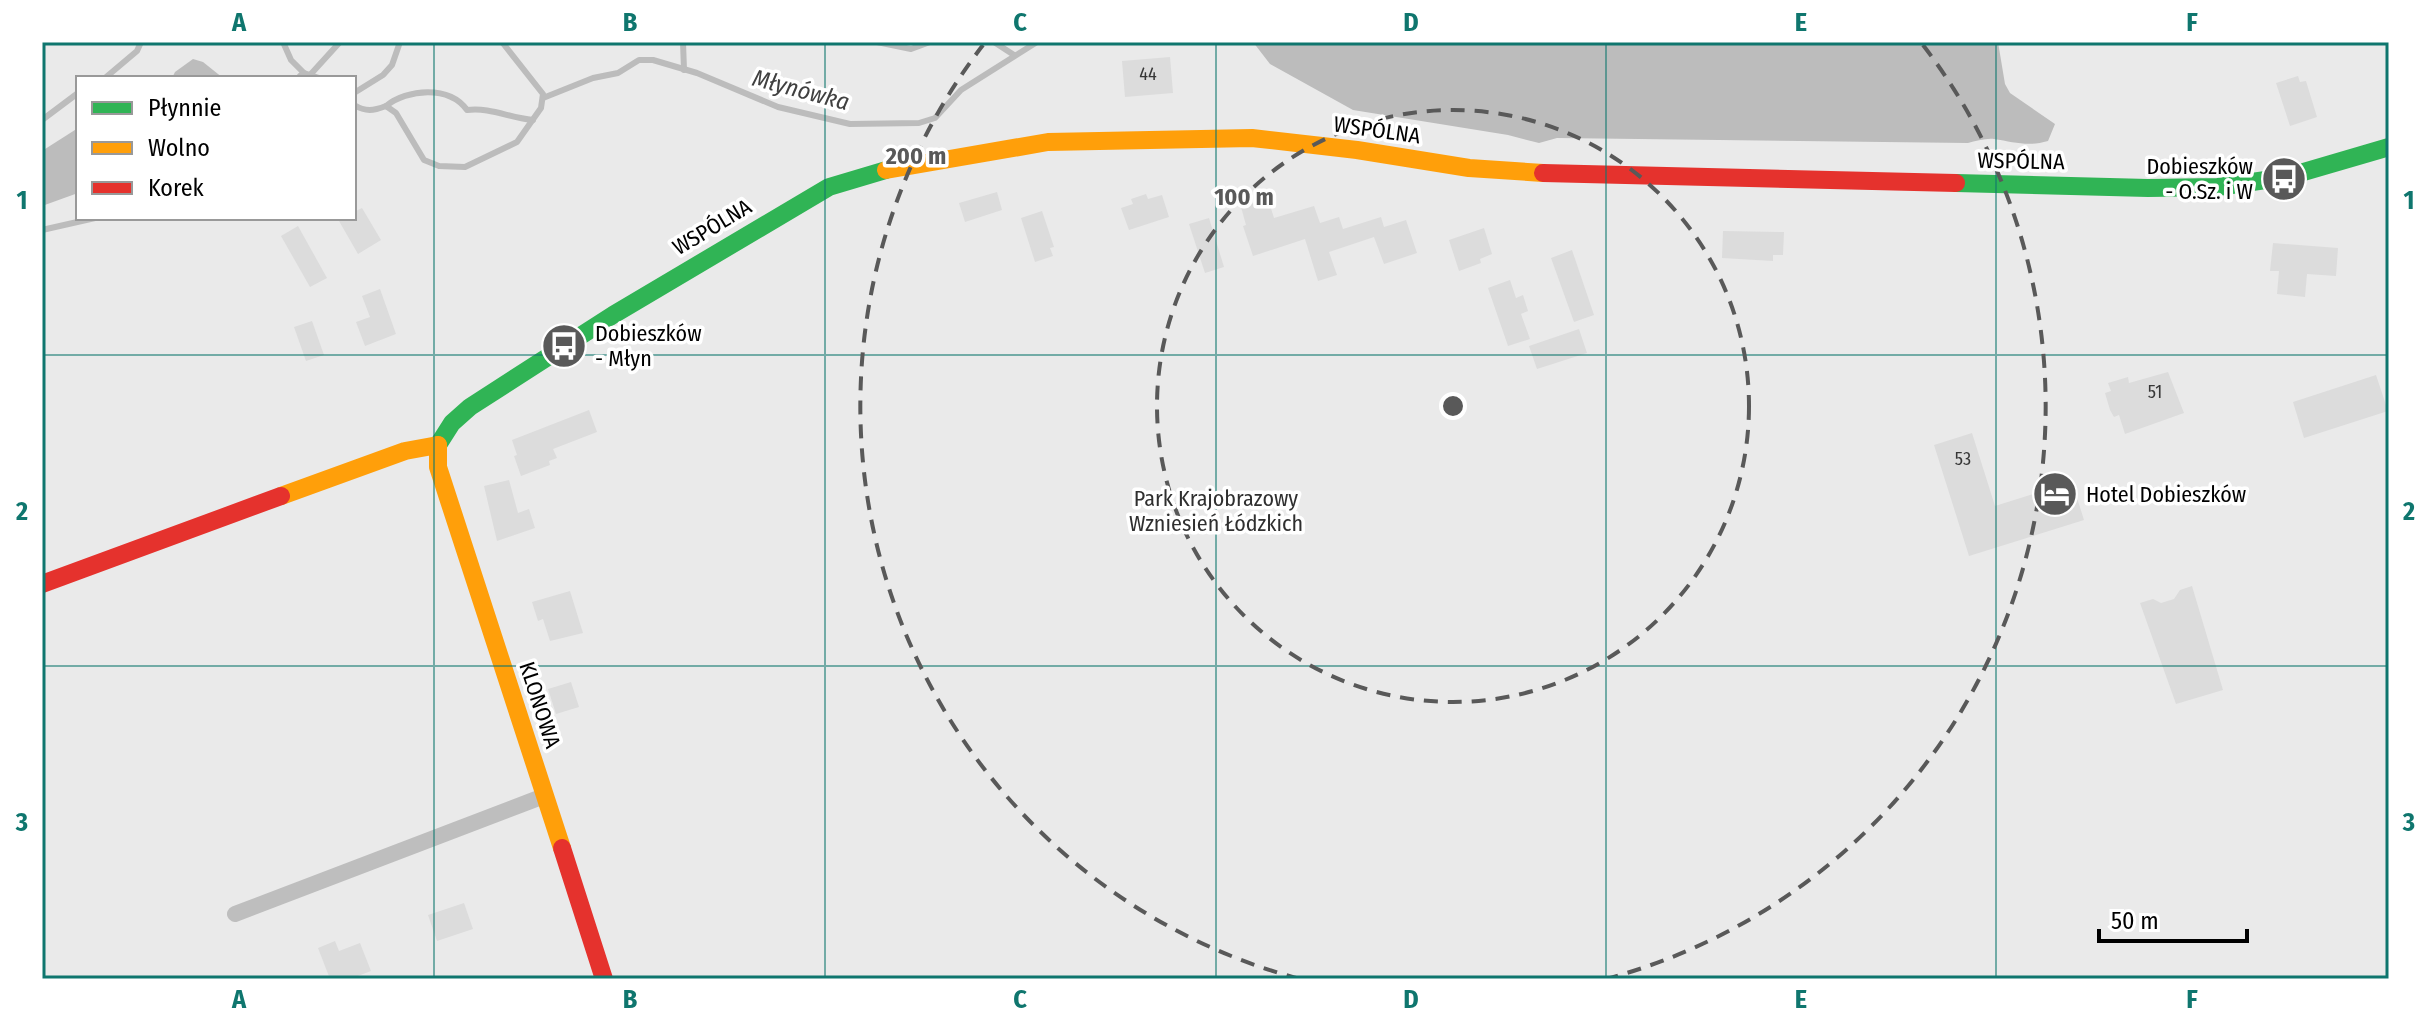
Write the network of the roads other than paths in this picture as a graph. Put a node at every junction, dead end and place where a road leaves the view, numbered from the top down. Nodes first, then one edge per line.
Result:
1 (2389, 147) edge
2 (438, 445) junction
3 (42, 584) edge
4 (544, 796) junction
5 (235, 914) dead end
6 (604, 979) edge

1 - 2 street, WSPÓLNA
2 - 3 street
2 - 4 street, KLONOWA
4 - 5 street
4 - 6 street, KLONOWA

